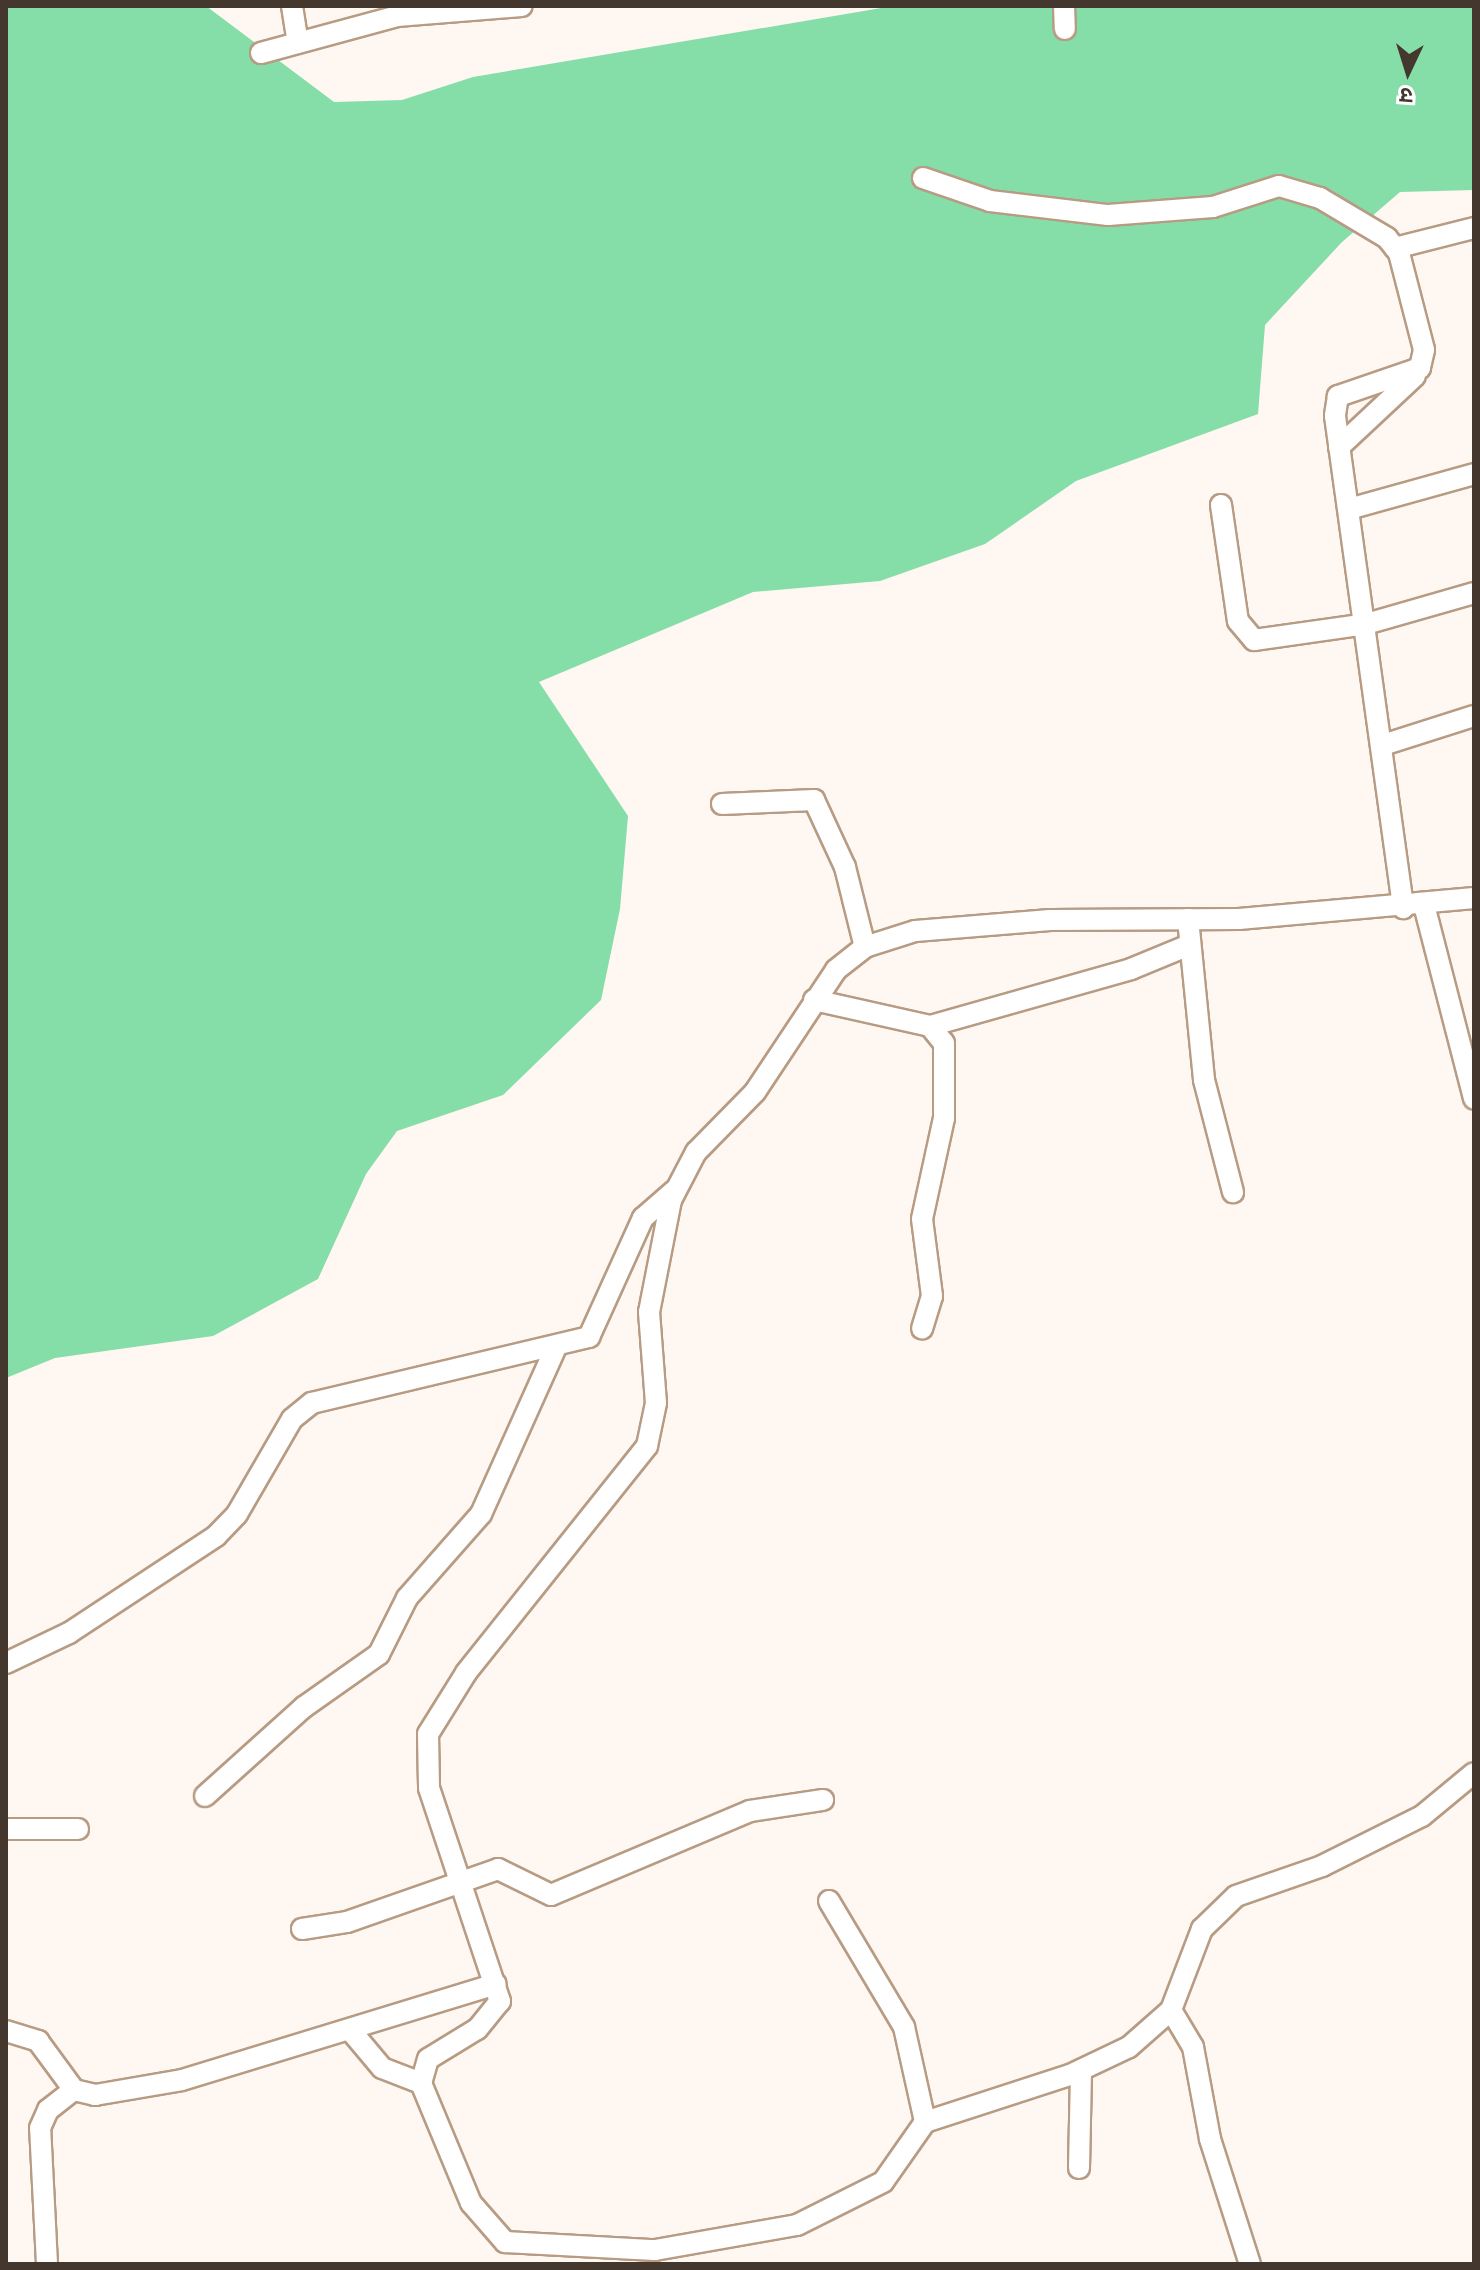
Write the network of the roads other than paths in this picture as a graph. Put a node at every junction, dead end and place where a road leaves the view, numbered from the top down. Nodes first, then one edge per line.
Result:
1 (292, 6) edge
2 (522, 6) edge
3 (1064, 6) edge
4 (466, 8) edge
5 (387, 12) edge
6 (1065, 29) dead end
7 (298, 42) junction
8 (261, 53) dead end
9 (923, 178) dead end
10 (1474, 228) edge
11 (1395, 248) junction
12 (1416, 375) junction
13 (1339, 447) junction
14 (1474, 474) edge
15 (1221, 505) dead end
16 (1349, 509) junction
17 (1474, 593) edge
18 (1366, 624) junction
19 (1474, 716) edge
20 (1386, 744) junction
21 (722, 804) dead end
22 (1474, 898) edge
23 (1424, 905) junction
24 (1403, 908) junction
25 (1188, 919) junction
26 (1189, 945) junction
27 (865, 947) junction
28 (814, 1000) junction
29 (930, 1026) junction
30 (1474, 1099) edge
31 (674, 1191) junction
32 (1233, 1192) dead end
33 (922, 1328) dead end
34 (556, 1347) junction
35 (6, 1663) edge
36 (1474, 1773) edge
37 (205, 1796) dead end
38 (823, 1800) dead end
39 (6, 1829) edge
40 (78, 1829) dead end
41 (461, 1882) junction
42 (829, 1901) dead end
43 (302, 1929) dead end
44 (496, 1984) junction
45 (1171, 2010) junction
46 (6, 2031) edge
47 (351, 2031) junction
48 (1081, 2070) junction
49 (421, 2083) junction
50 (74, 2090) junction
51 (925, 2122) junction
52 (1079, 2168) dead end
53 (656, 2257) edge
54 (47, 2264) edge
55 (1250, 2264) edge

1 - 7 street
2 - 4 street
3 - 6 street
4 - 5 street
5 - 7 street
7 - 8 street
9 - 11 street
10 - 11 street
11 - 12 street
12 - 13 street
12 - 13 street
13 - 16 street
14 - 16 street
15 - 18 street
16 - 18 street
17 - 18 street
18 - 20 street
19 - 20 street
20 - 24 street
21 - 27 street
22 - 23 street
23 - 24 street
23 - 30 street
24 - 25 street
25 - 26 street
25 - 27 street
26 - 29 street
26 - 32 street
27 - 28 street
28 - 29 street
28 - 31 street
29 - 33 street
31 - 34 street
31 - 41 street
34 - 35 street
34 - 37 street
36 - 45 street
38 - 41 street
39 - 40 street
41 - 43 street
41 - 44 street
42 - 51 street
44 - 47 street
44 - 49 street
45 - 48 street
45 - 55 street
46 - 50 street
47 - 49 street
47 - 50 street
48 - 51 street
48 - 52 street
49 - 53 street
50 - 54 street
51 - 53 street

